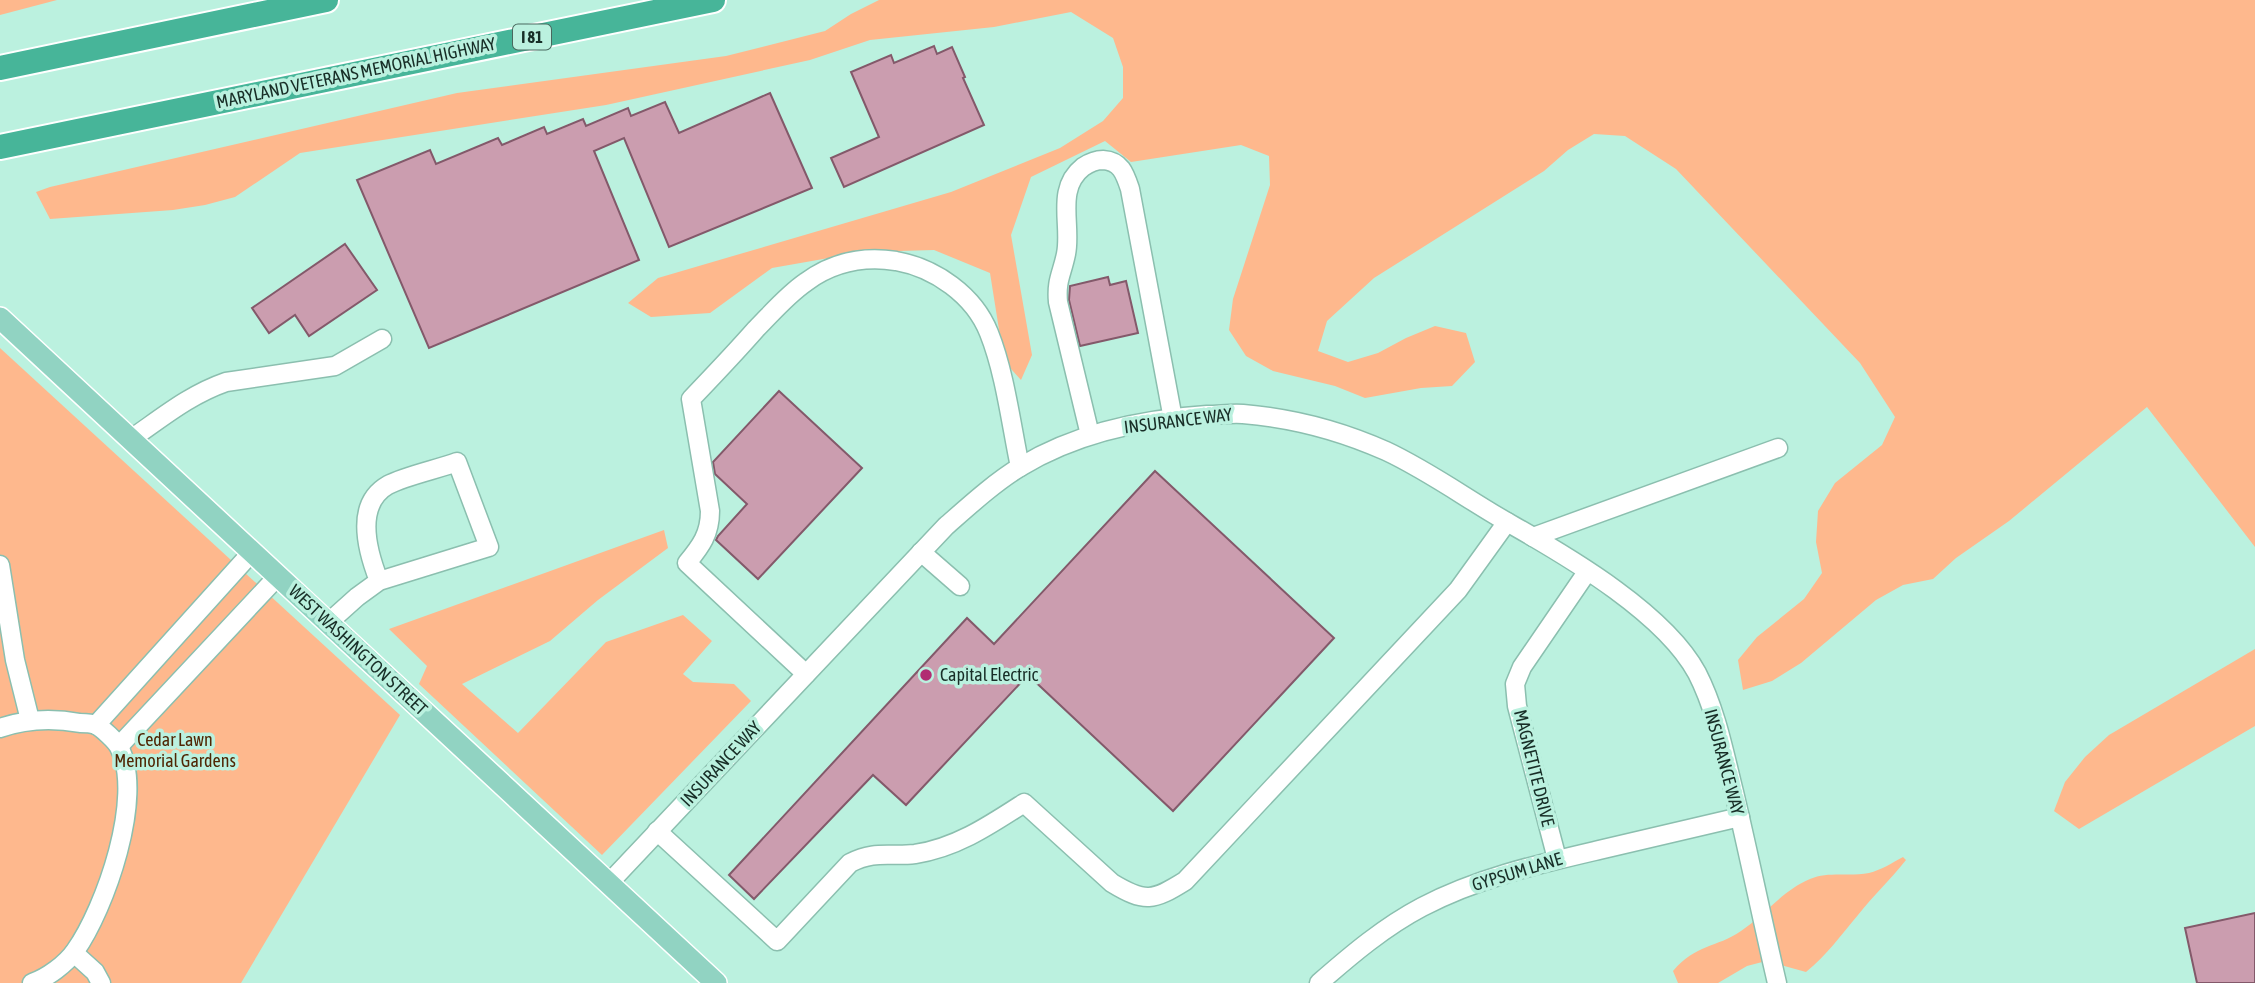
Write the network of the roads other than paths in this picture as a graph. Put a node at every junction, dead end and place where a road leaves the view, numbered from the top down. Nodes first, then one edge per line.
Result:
1 (326, 0) edge
2 (713, 0) edge
3 (0, 68) edge
4 (0, 147) edge
5 (0, 318) edge
6 (382, 339) dead end
7 (1173, 419) junction
8 (1090, 435) junction
9 (131, 439) junction
10 (1778, 448) dead end
11 (1020, 467) junction
12 (1507, 522) junction
13 (1533, 537) junction
14 (252, 552) junction
15 (921, 552) junction
16 (0, 565) edge
17 (1587, 572) junction
18 (278, 576) junction
19 (379, 581) junction
20 (960, 586) dead end
21 (328, 622) junction
22 (806, 674) junction
23 (30, 720) junction
24 (96, 725) junction
25 (0, 728) edge
26 (119, 746) junction
27 (1740, 817) junction
28 (657, 831) junction
29 (1557, 859) junction
30 (609, 883) junction
31 (74, 953) junction
32 (32, 983) edge
33 (101, 983) edge
34 (716, 983) edge
35 (1319, 983) edge
36 (1777, 983) edge

1 - 3 highway
2 - 4 highway, MARYLAND VETERANS MEMORIAL HIGHWAY / I 81
5 - 9 main road, WEST WASHINGTON STREET
6 - 9 street
7 - 8 street, INSURANCE WAY
7 - 8 street
7 - 12 street, INSURANCE WAY
8 - 11 street, INSURANCE WAY
9 - 14 main road, WEST WASHINGTON STREET
10 - 13 street
11 - 15 street, INSURANCE WAY
11 - 22 street
12 - 13 street, INSURANCE WAY
12 - 28 street
13 - 17 street, INSURANCE WAY
14 - 18 main road, WEST WASHINGTON STREET
14 - 24 street
15 - 20 street
15 - 22 street, INSURANCE WAY
16 - 23 street
17 - 27 street, INSURANCE WAY
17 - 29 street, MAGNETITE DRIVE
18 - 21 main road, WEST WASHINGTON STREET
18 - 26 street
19 - 19 street
19 - 21 street
21 - 30 main road, WEST WASHINGTON STREET
22 - 28 street, INSURANCE WAY
23 - 24 street
23 - 25 street
24 - 26 street
26 - 31 street
27 - 29 street, GYPSUM LANE
27 - 36 street, INSURANCE WAY
28 - 30 street, INSURANCE WAY
29 - 35 street, GYPSUM LANE
30 - 34 main road, WEST WASHINGTON STREET
31 - 32 street
31 - 33 street

